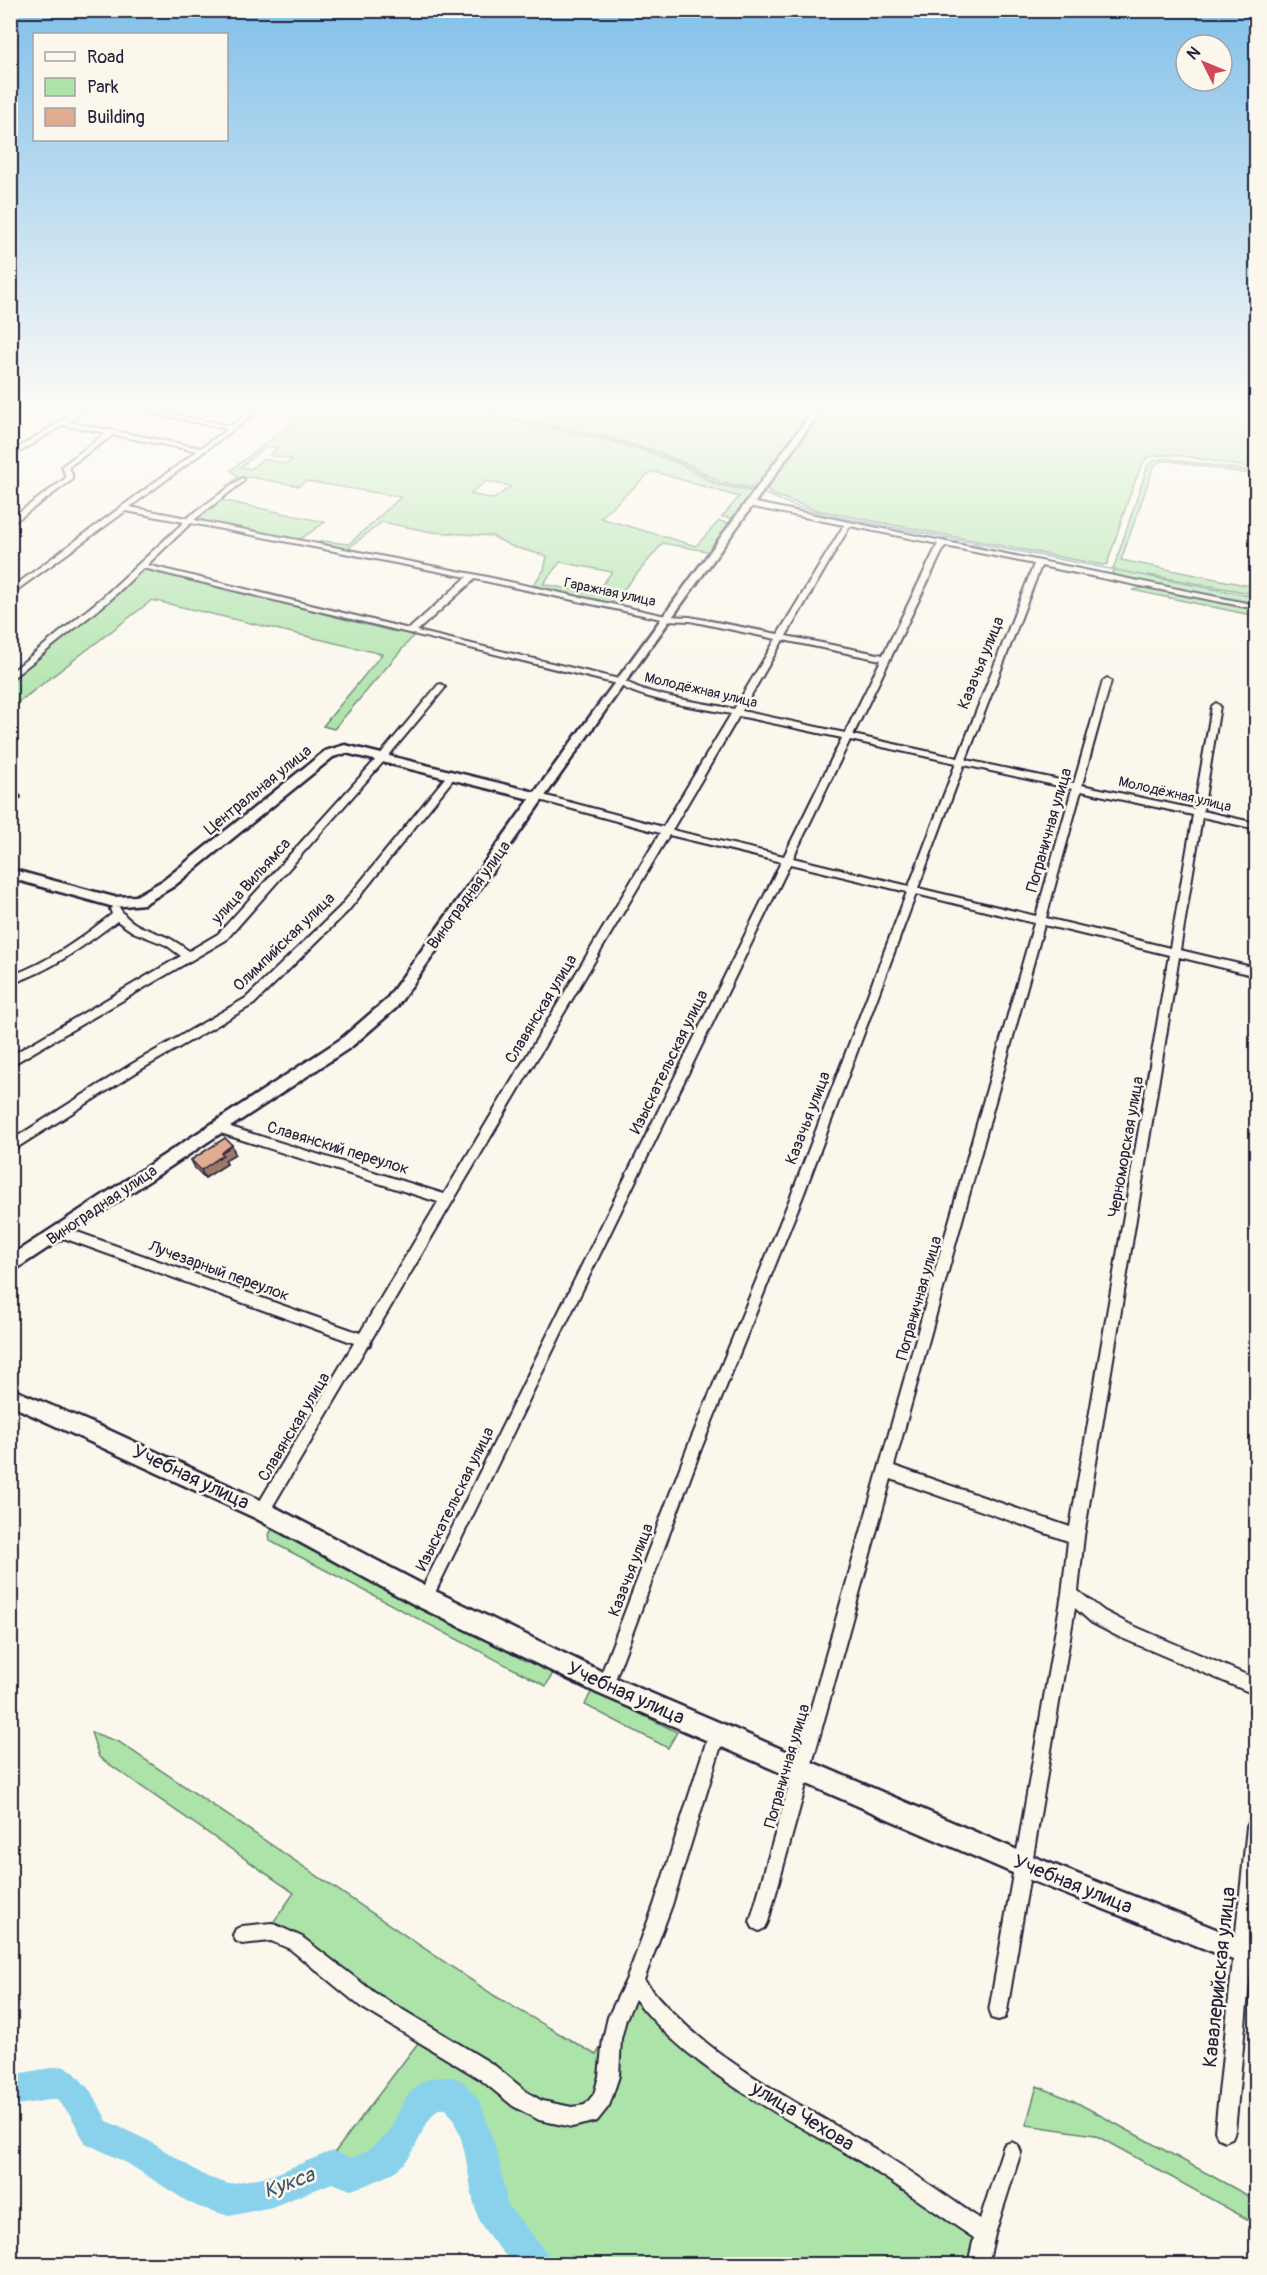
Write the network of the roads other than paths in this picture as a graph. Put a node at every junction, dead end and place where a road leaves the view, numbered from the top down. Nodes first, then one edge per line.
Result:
1 (110, 518) edge
2 (169, 518) edge
3 (193, 518) edge
4 (740, 518) edge
5 (829, 518) edge
6 (190, 523) junction
7 (848, 524) junction
8 (943, 542) junction
9 (1039, 562) junction
10 (143, 566) junction
11 (473, 576) junction
12 (10, 592) edge
13 (1257, 608) edge
14 (666, 618) junction
15 (411, 632) junction
16 (780, 638) junction
17 (884, 658) junction
18 (10, 678) edge
19 (1107, 681) dead end
20 (620, 682) junction
21 (441, 687) dead end
22 (1216, 706) dead end
23 (736, 712) junction
24 (846, 738) junction
25 (382, 758) junction
26 (961, 760) junction
27 (451, 776) junction
28 (1079, 786) junction
29 (539, 797) junction
30 (1198, 813) junction
31 (1257, 826) edge
32 (665, 831) junction
33 (787, 859) junction
34 (10, 873) edge
35 (912, 889) junction
36 (116, 909) junction
37 (1041, 921) junction
38 (1176, 954) junction
39 (190, 957) junction
40 (1257, 972) edge
41 (10, 980) edge
42 (10, 1062) edge
43 (218, 1128) junction
44 (10, 1147) edge
45 (447, 1200) junction
46 (62, 1232) junction
47 (10, 1266) edge
48 (365, 1341) junction
49 (10, 1396) edge
50 (888, 1471) junction
51 (262, 1511) junction
52 (1076, 1536) junction
53 (1070, 1594) junction
54 (425, 1598) junction
55 (605, 1685) junction
56 (1257, 1687) edge
57 (717, 1733) junction
58 (803, 1770) junction
59 (1257, 1827) edge
60 (1024, 1865) junction
61 (759, 1922) dead end
62 (242, 1935) dead end
63 (1250, 1954) edge
64 (634, 1982) junction
65 (998, 2011) dead end
66 (1225, 2132) dead end
67 (1011, 2152) dead end
68 (985, 2234) junction
69 (978, 2265) edge

1 - 12 street
2 - 6 street, Гаражная улица
3 - 6 street
4 - 14 street, Виноградная улица
5 - 7 street
6 - 10 street
6 - 11 street, Гаражная улица
7 - 8 street
7 - 16 street, Славянская улица
8 - 9 street
8 - 17 street, Изыскательская улица
9 - 13 street
9 - 26 street, Казачья улица
10 - 15 street, Молодёжная улица
10 - 18 street
11 - 14 street, Гаражная улица
11 - 15 street
14 - 16 street, Гаражная улица
14 - 20 street, Виноградная улица
15 - 20 street, Молодёжная улица
16 - 17 street, Гаражная улица
16 - 23 street, Славянская улица
17 - 24 street, Изыскательская улица
19 - 28 street, Пограничная улица
20 - 23 street, Молодёжная улица
20 - 29 street, Виноградная улица
21 - 25 street, улица Вильямса
22 - 30 street, Черноморская улица
23 - 24 street, Молодёжная улица
23 - 32 street, Славянская улица
24 - 26 street, Молодёжная улица
24 - 33 street, Изыскательская улица
25 - 27 street, Центральная улица
25 - 36 street, Центральная улица
25 - 39 street, улица Вильямса
26 - 28 street, Молодёжная улица
26 - 35 street, Казачья улица
27 - 29 street, Центральная улица
27 - 44 street, Олимпийская улица
28 - 30 street, Молодёжная улица
28 - 37 street, Пограничная улица
29 - 32 street
29 - 43 street, Виноградная улица
30 - 31 street, Молодёжная улица
30 - 38 street, Черноморская улица
32 - 33 street
32 - 45 street, Славянская улица
33 - 35 street
33 - 54 street, Изыскательская улица
34 - 36 street, Центральная улица
35 - 37 street
35 - 55 street, Казачья улица
36 - 39 street
36 - 41 street
37 - 38 street
37 - 50 street, Пограничная улица
38 - 40 street
38 - 52 street, Черноморская улица
39 - 42 street, улица Вильямса
43 - 45 street, Славянский переулок
43 - 46 street, Виноградная улица
45 - 48 street, Славянская улица
46 - 47 street, Виноградная улица
46 - 48 street, Лучезарный переулок
48 - 51 street, Славянская улица
49 - 51 street, Учебная улица
50 - 52 street
50 - 58 street, Пограничная улица
51 - 54 street, Учебная улица
52 - 53 street, Черноморская улица
53 - 56 street
53 - 60 street, Черноморская улица
54 - 55 street, Учебная улица
55 - 57 street, Учебная улица
57 - 58 street, Учебная улица
57 - 64 street
58 - 60 street, Учебная улица
58 - 61 street, Пограничная улица
59 - 63 street, Кавалерийская улица
60 - 63 street, Учебная улица
60 - 65 street, Черноморская улица
62 - 64 street
63 - 66 street, Кавалерийская улица
64 - 68 street, улица Чехова
67 - 68 street
68 - 69 street

